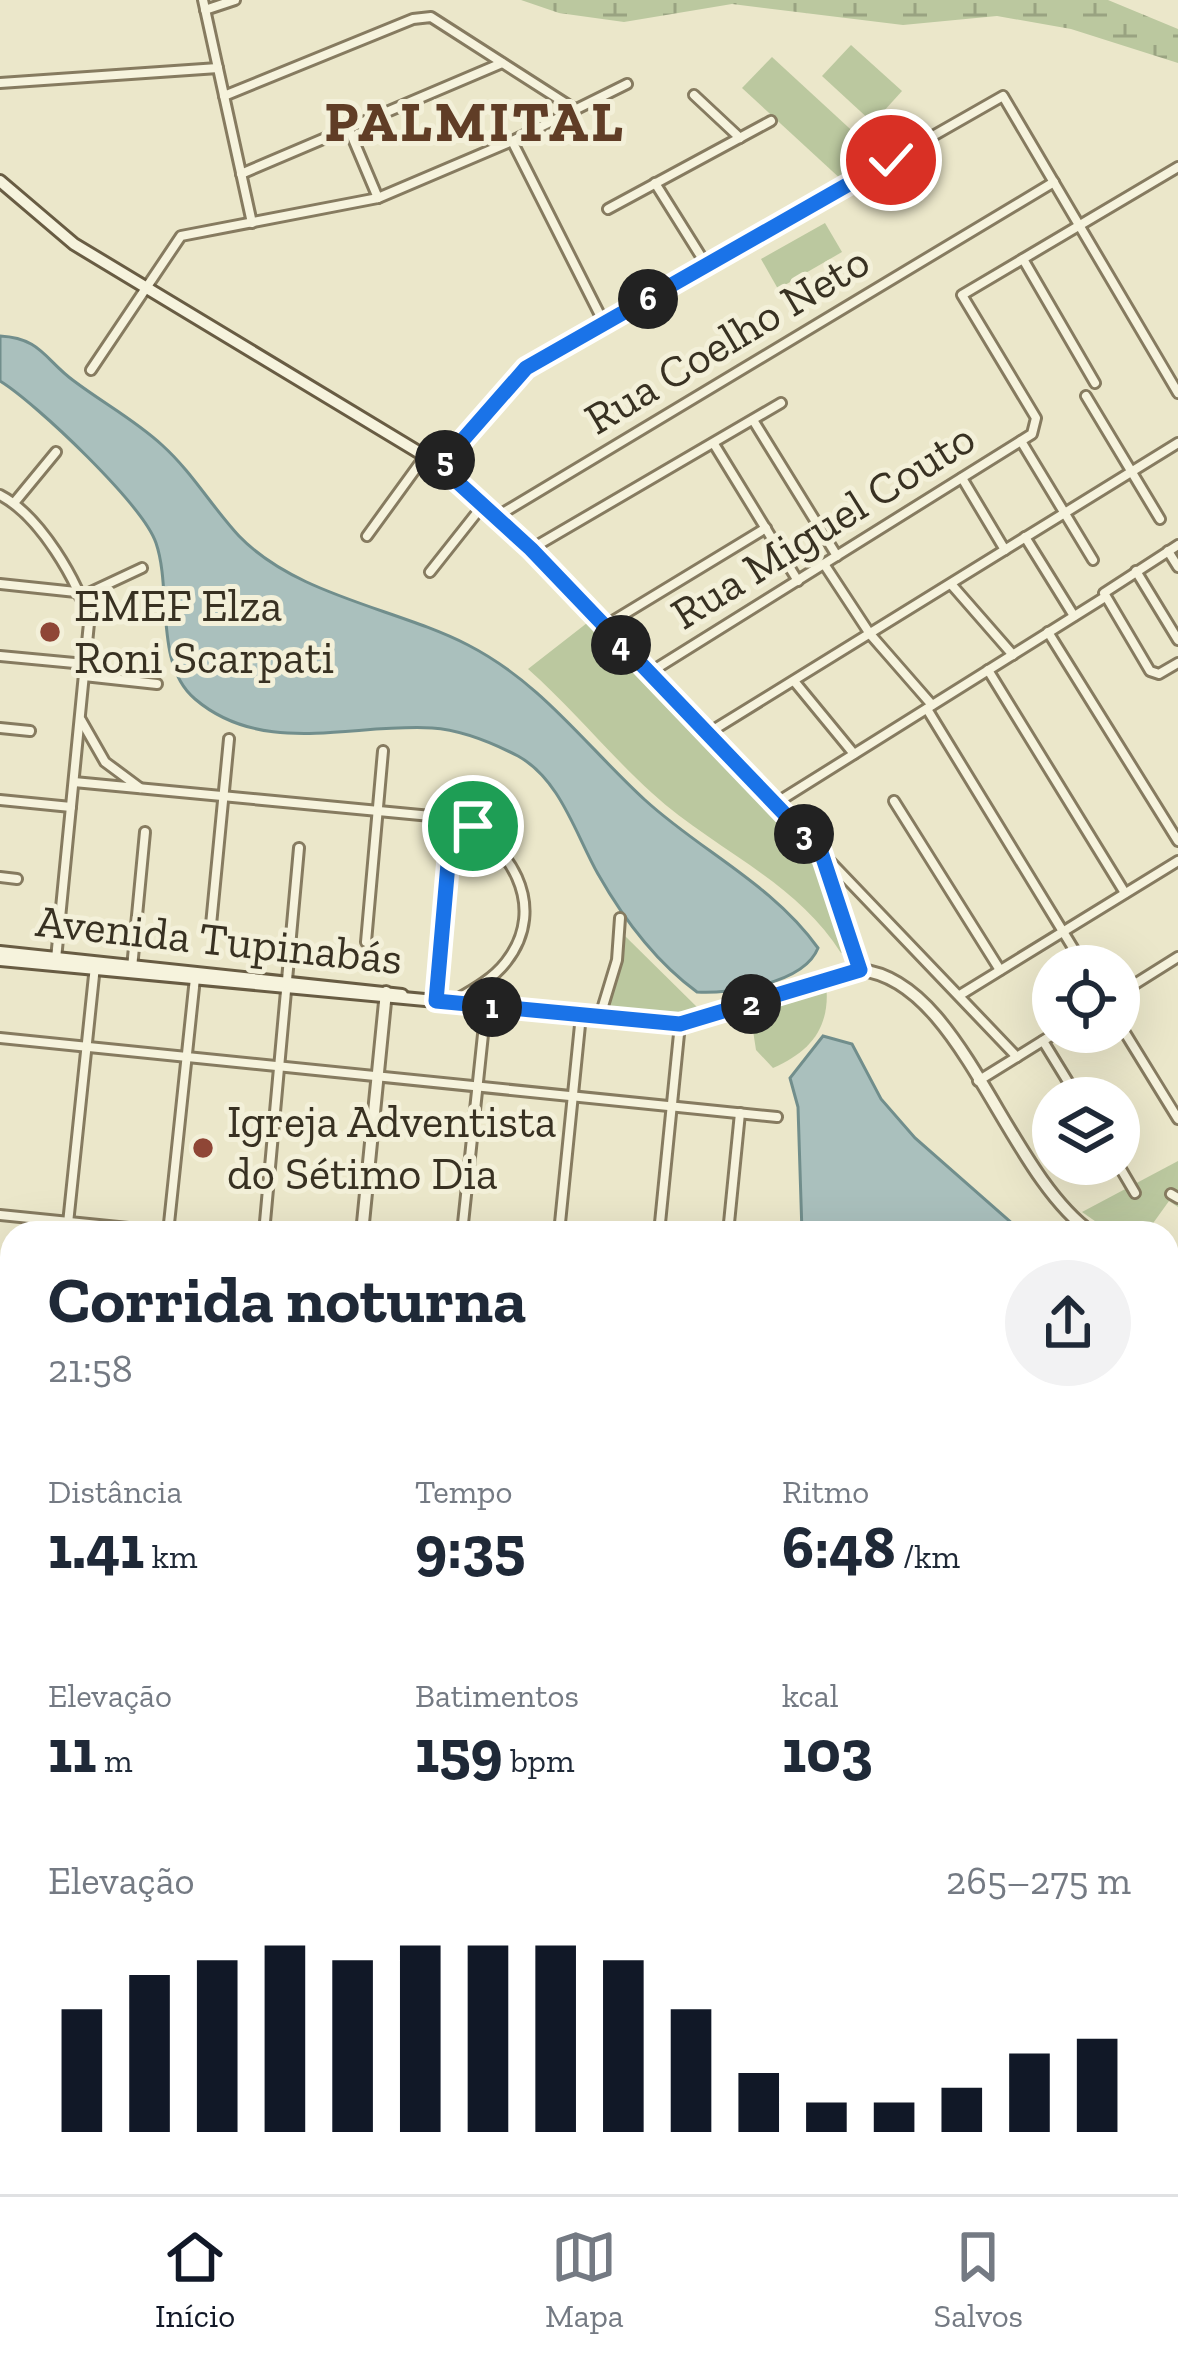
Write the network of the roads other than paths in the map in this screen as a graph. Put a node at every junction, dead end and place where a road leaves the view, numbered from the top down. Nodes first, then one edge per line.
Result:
1 (235, 0) edge
2 (204, 5) edge
3 (502, 63) junction
4 (218, 68) junction
5 (0, 82) edge
6 (627, 84) dead end
7 (694, 95) dead end
8 (224, 96) junction
9 (576, 110) junction
10 (771, 121) dead end
11 (348, 127) junction
12 (740, 137) junction
13 (512, 141) junction
14 (1178, 167) edge
15 (241, 173) junction
16 (0, 181) edge
17 (1054, 182) junction
18 (655, 183) junction
19 (378, 198) junction
20 (608, 209) dead end
21 (252, 223) junction
22 (1079, 226) junction
23 (1023, 259) junction
24 (707, 266) junction
25 (143, 284) junction
26 (604, 323) junction
27 (91, 370) dead end
28 (1095, 383) dead end
29 (1178, 393) edge
30 (1086, 396) dead end
31 (781, 403) dead end
32 (753, 420) junction
33 (1021, 441) junction
34 (1178, 443) edge
35 (714, 444) junction
36 (56, 452) dead end
37 (425, 456) junction
38 (440, 466) junction
39 (1131, 472) junction
40 (962, 478) junction
41 (0, 495) edge
42 (14, 503) junction
43 (483, 505) junction
44 (1065, 513) junction
45 (496, 517) junction
46 (1160, 519) dead end
47 (766, 529) junction
48 (367, 536) dead end
49 (1025, 538) junction
50 (1178, 545) edge
51 (531, 549) junction
52 (1005, 550) junction
53 (1168, 551) junction
54 (837, 556) junction
55 (1094, 560) dead end
56 (824, 564) junction
57 (1178, 567) edge
58 (142, 568) dead end
59 (1136, 571) junction
60 (430, 572) dead end
61 (797, 580) junction
62 (0, 584) edge
63 (951, 584) junction
64 (78, 594) junction
65 (1105, 597) junction
66 (1074, 616) junction
67 (602, 628) junction
68 (1048, 632) junction
69 (869, 634) junction
70 (1178, 640) edge
71 (1012, 655) junction
72 (0, 656) edge
73 (1178, 663) edge
74 (85, 664) junction
75 (988, 670) junction
76 (649, 673) junction
77 (84, 676) junction
78 (794, 681) junction
79 (157, 684) dead end
80 (930, 707) junction
81 (80, 718) junction
82 (0, 728) edge
83 (30, 731) dead end
84 (710, 732) junction
85 (229, 740) dead end
86 (383, 751) dead end
87 (854, 754) junction
88 (74, 782) junction
89 (141, 789) junction
90 (223, 798) junction
91 (0, 800) edge
92 (894, 801) dead end
93 (776, 803) junction
94 (71, 807) junction
95 (378, 812) junction
96 (452, 818) junction
97 (145, 832) dead end
98 (1178, 841) edge
99 (299, 848) dead end
100 (821, 852) junction
101 (1178, 861) edge
102 (0, 877) edge
103 (17, 879) dead end
104 (1125, 893) junction
105 (620, 918) dead end
106 (211, 926) dead end
107 (1063, 931) junction
108 (366, 942) dead end
109 (1071, 945) edge
110 (0, 956) edge
111 (1174, 960) edge
112 (56, 962) junction
113 (95, 966) junction
114 (132, 969) junction
115 (860, 970) junction
116 (1000, 970) junction
117 (195, 976) junction
118 (1178, 976) edge
119 (1140, 981) edge
120 (287, 986) junction
121 (960, 995) junction
122 (386, 996) junction
123 (432, 1001) junction
124 (451, 1003) junction
125 (486, 1006) junction
126 (581, 1015) junction
127 (600, 1017) junction
128 (680, 1024) junction
129 (0, 1038) edge
130 (87, 1047) junction
131 (1032, 1047) edge
132 (1137, 1053) edge
133 (186, 1057) junction
134 (1017, 1057) junction
135 (280, 1067) junction
136 (378, 1077) junction
137 (978, 1081) junction
138 (477, 1087) junction
139 (573, 1096) junction
140 (672, 1106) junction
141 (740, 1113) junction
142 (776, 1117) dead end
143 (1178, 1119) edge
144 (1131, 1185) edge
145 (1135, 1192) dead end
146 (0, 1215) edge
147 (34, 1221) edge
148 (69, 1221) edge
149 (169, 1221) edge
150 (265, 1221) edge
151 (363, 1221) edge
152 (463, 1221) edge
153 (561, 1221) edge
154 (660, 1221) edge
155 (729, 1221) edge
156 (1077, 1221) edge

1 - 2 street
2 - 4 street
3 - 8 street
3 - 9 street
3 - 11 street
4 - 5 street
4 - 8 street
6 - 9 street
7 - 12 street
8 - 15 street
9 - 13 street
10 - 12 street
11 - 15 street
11 - 19 street
12 - 18 street
13 - 19 street
13 - 26 street
14 - 22 street
15 - 21 street
16 - 25 main road
17 - 22 street
17 - 24 street
17 - 45 street, Rua Coelho Neto
18 - 20 street
18 - 24 street
19 - 21 street
21 - 25 street
22 - 23 street
22 - 29 street
23 - 28 street
23 - 33 street, Rua Miguel Couto
24 - 26 street
25 - 27 street
25 - 37 main road
26 - 38 street
30 - 39 street
31 - 32 street
32 - 35 street
32 - 54 street
33 - 40 street, Rua Miguel Couto
33 - 44 street
34 - 39 street
35 - 47 street
35 - 51 street
36 - 42 street
37 - 38 main road
37 - 48 street
38 - 43 main road
39 - 44 street
39 - 46 street
40 - 52 street
40 - 54 street, Rua Miguel Couto
41 - 42 street
42 - 64 street
43 - 45 main road
43 - 60 street
44 - 49 street
44 - 55 street
45 - 51 main road
47 - 61 street
47 - 67 street
49 - 52 street
49 - 66 street
50 - 53 street
51 - 67 main road
52 - 63 street
53 - 57 street
53 - 59 street
54 - 56 street, Rua Miguel Couto
56 - 61 street, Rua Miguel Couto
56 - 69 street
58 - 64 street
59 - 65 street
59 - 70 street
61 - 76 street, Rua Miguel Couto
62 - 64 street
63 - 69 street
63 - 71 street
64 - 74 street
65 - 66 street
65 - 73 street
66 - 68 street
67 - 76 main road
68 - 71 street
68 - 98 street
69 - 78 street
69 - 80 street
71 - 75 street
72 - 74 street
74 - 77 street
75 - 80 street
75 - 104 street
76 - 84 main road
77 - 79 street
77 - 81 street
78 - 84 street
78 - 87 street
80 - 87 street
80 - 107 street
81 - 88 street
81 - 89 street
82 - 83 street
84 - 93 main road
85 - 90 street
86 - 95 street
87 - 93 street
88 - 89 street
88 - 94 street
89 - 90 street
90 - 95 street
90 - 106 street
91 - 94 street
92 - 116 street
93 - 100 main road
94 - 112 street
95 - 96 street
95 - 108 street
96 - 123 street
96 - 124 street
97 - 114 street
99 - 120 street
100 - 115 main road
100 - 121 street
101 - 104 street
102 - 103 street
104 - 107 street
105 - 127 street
107 - 109 street
107 - 116 street
110 - 112 main road, Avenida Tupinabás
111 - 118 street
111 - 119 street
112 - 113 main road, Avenida Tupinabás
113 - 114 main road, Avenida Tupinabás
113 - 130 street
114 - 117 main road, Avenida Tupinabás
115 - 128 main road, Avenida Tupinabás
115 - 137 main road
116 - 121 street
117 - 120 main road, Avenida Tupinabás
117 - 133 street
120 - 122 main road, Avenida Tupinabás
120 - 135 street
121 - 134 street
122 - 123 main road, Avenida Tupinabás
122 - 136 main road
123 - 124 main road, Avenida Tupinabás
124 - 125 main road, Avenida Tupinabás
125 - 126 main road, Avenida Tupinabás
125 - 138 street
126 - 127 main road, Avenida Tupinabás
126 - 139 street
127 - 128 main road, Avenida Tupinabás
128 - 140 street
129 - 130 street
130 - 133 street
130 - 148 street
131 - 134 street
132 - 143 street
133 - 135 street
133 - 149 street
134 - 137 street
135 - 136 street
135 - 150 street
136 - 138 street
136 - 151 main road
137 - 156 main road
138 - 139 street
138 - 152 street
139 - 140 street
139 - 153 street
140 - 141 street
140 - 154 street
141 - 142 street
141 - 155 street
144 - 145 street
146 - 147 street

